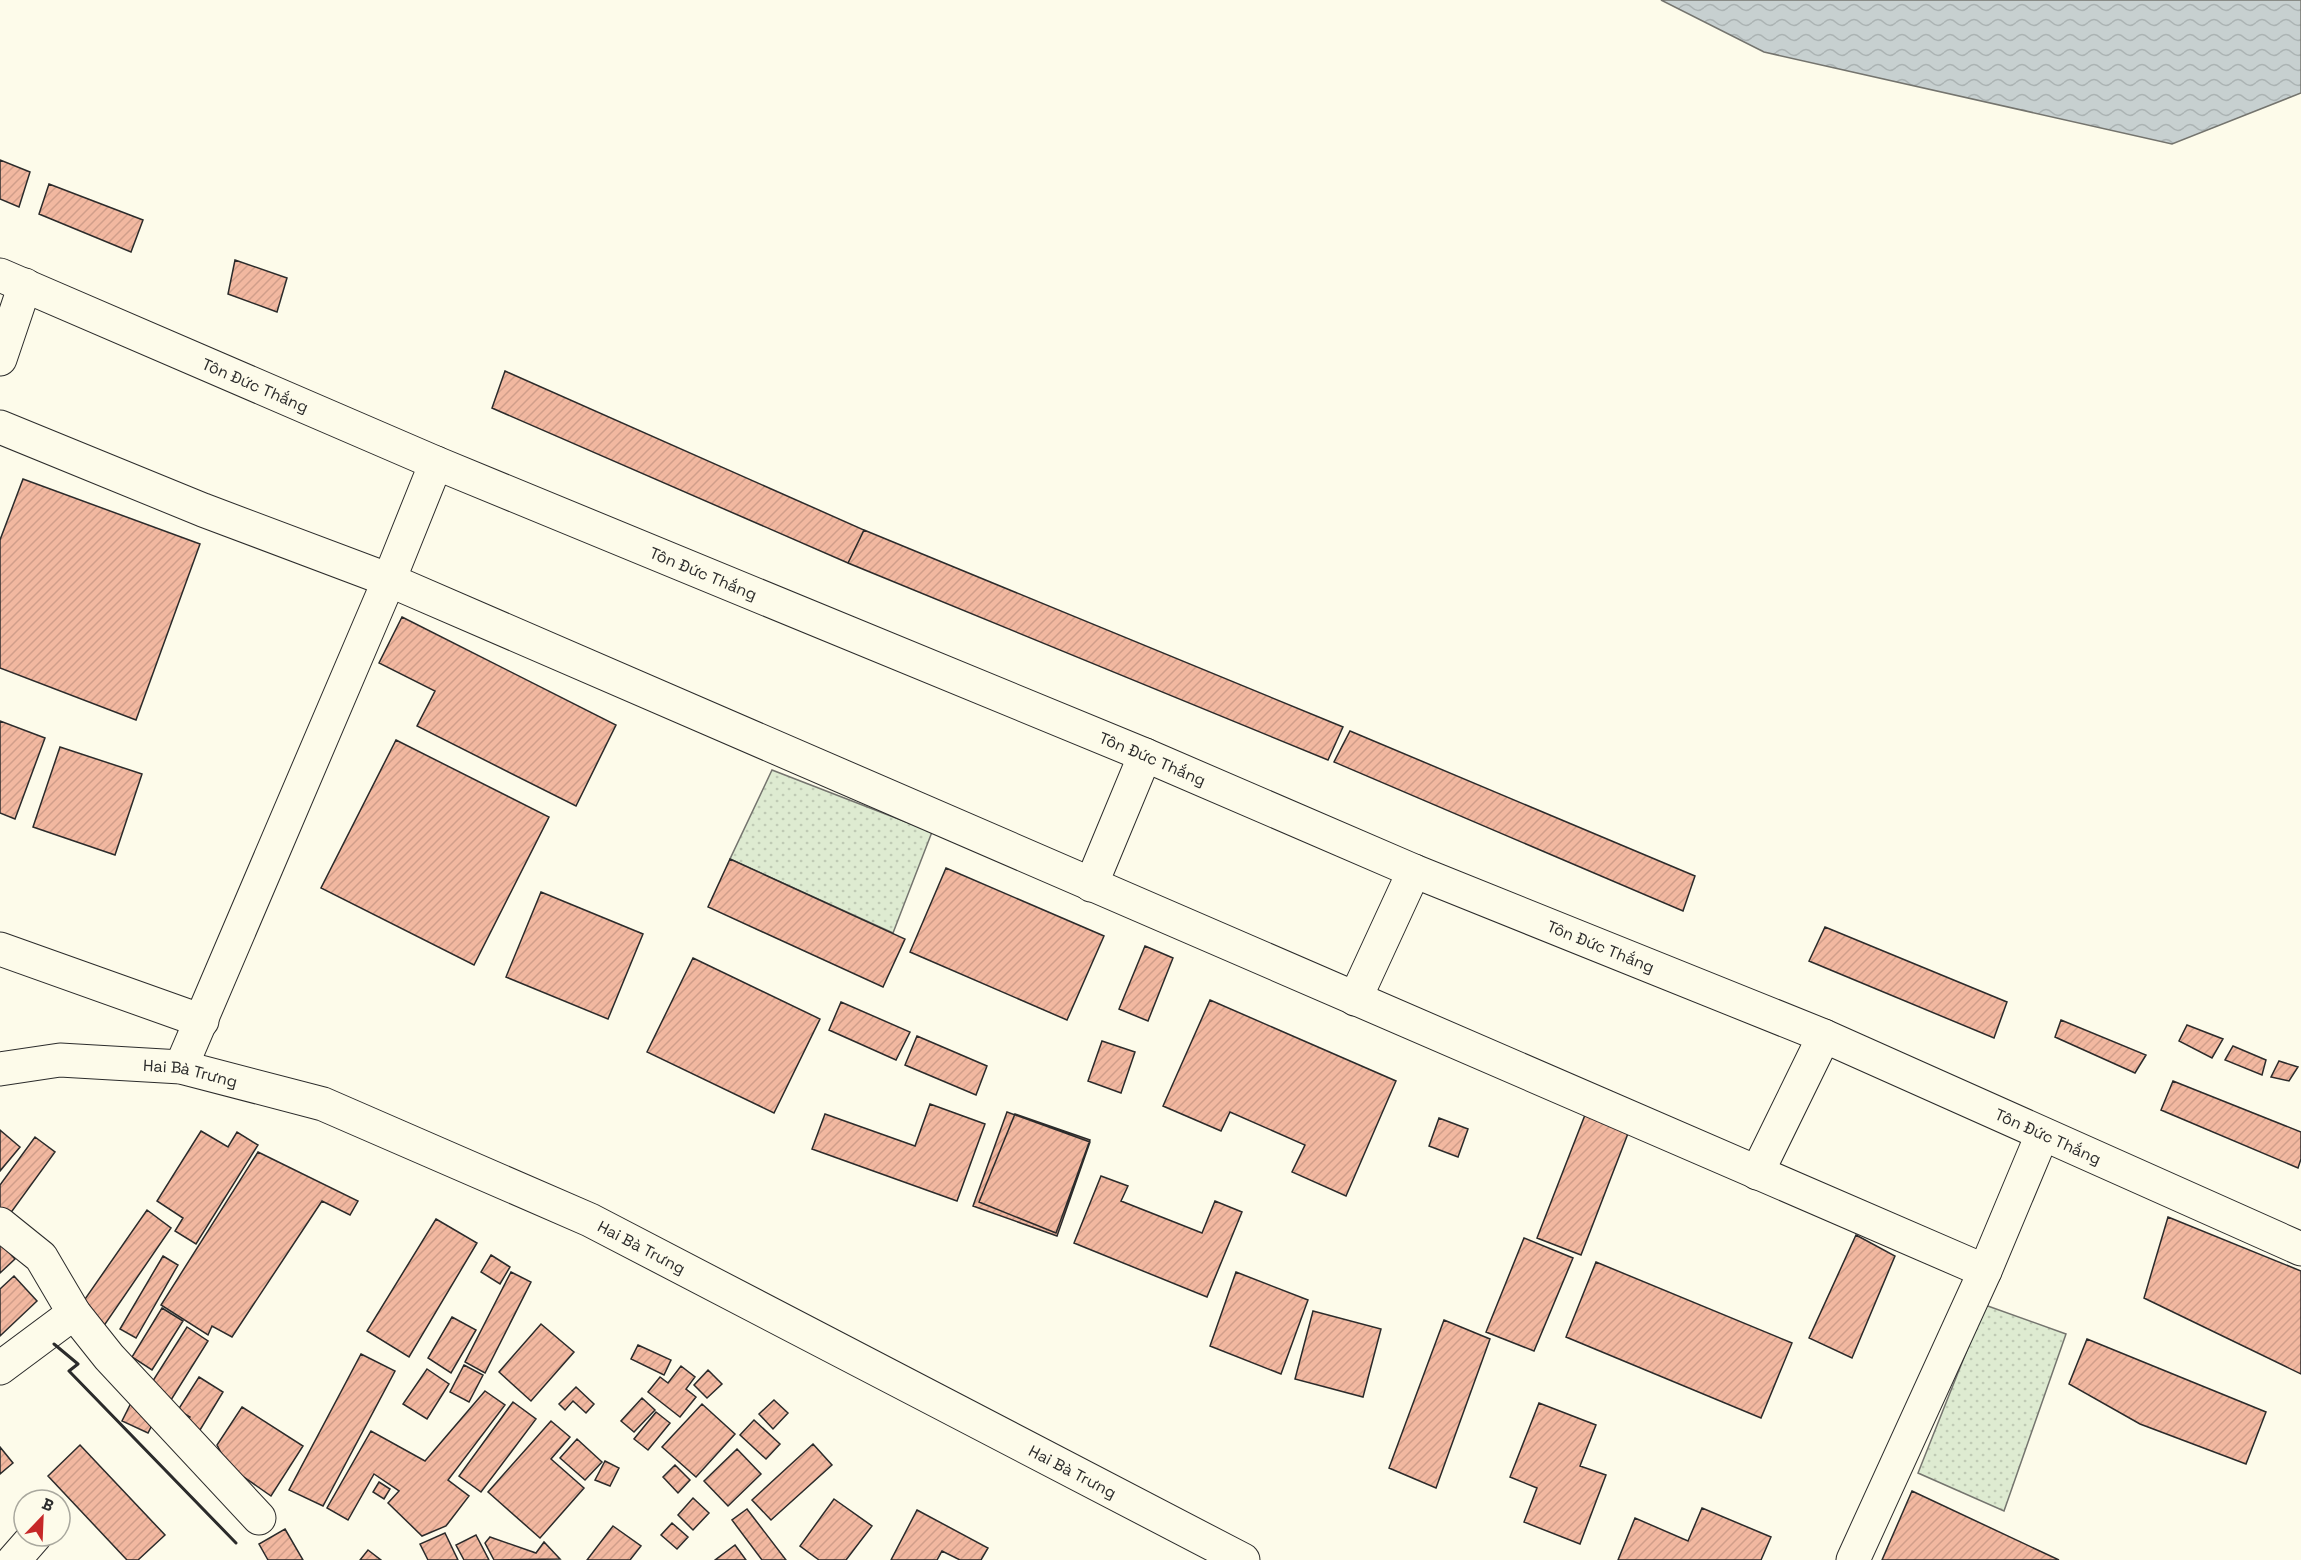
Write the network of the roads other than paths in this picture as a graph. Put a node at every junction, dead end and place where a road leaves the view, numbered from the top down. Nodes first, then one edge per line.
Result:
1 (12, 280) edge
2 (0, 359) edge
3 (0, 427) edge
4 (436, 463) junction
5 (389, 580) junction
6 (1145, 755) junction
7 (1414, 871) junction
8 (1091, 885) junction
9 (0, 949) edge
10 (1355, 999) junction
11 (202, 1021) junction
12 (1824, 1036) junction
13 (182, 1067) junction
14 (0, 1069) edge
15 (2042, 1135) junction
16 (1757, 1173) junction
17 (0, 1224) edge
18 (2301, 1249) edge
19 (1985, 1271) junction
20 (74, 1313) junction
21 (0, 1368) edge
22 (259, 1518) dead end
23 (24, 1548) edge
24 (14, 1560) edge
25 (1243, 1560) edge
26 (1853, 1560) edge

1 - 2 street
1 - 4 street, Tôn Đức Thắng
3 - 5 street
4 - 5 street
4 - 6 street, Tôn Đức Thắng
5 - 8 street
5 - 11 street
6 - 7 street, Tôn Đức Thắng
6 - 8 street
7 - 10 street
7 - 12 street, Tôn Đức Thắng
8 - 10 street
9 - 11 street
10 - 16 street
11 - 13 street
12 - 15 street, Tôn Đức Thắng
12 - 16 street
13 - 14 street, Hai Bà Trưng
13 - 25 street, Hai Bà Trưng
15 - 18 street, Tôn Đức Thắng
15 - 19 street
16 - 19 street
17 - 20 street
19 - 26 street
20 - 21 street
20 - 22 street
23 - 24 street

